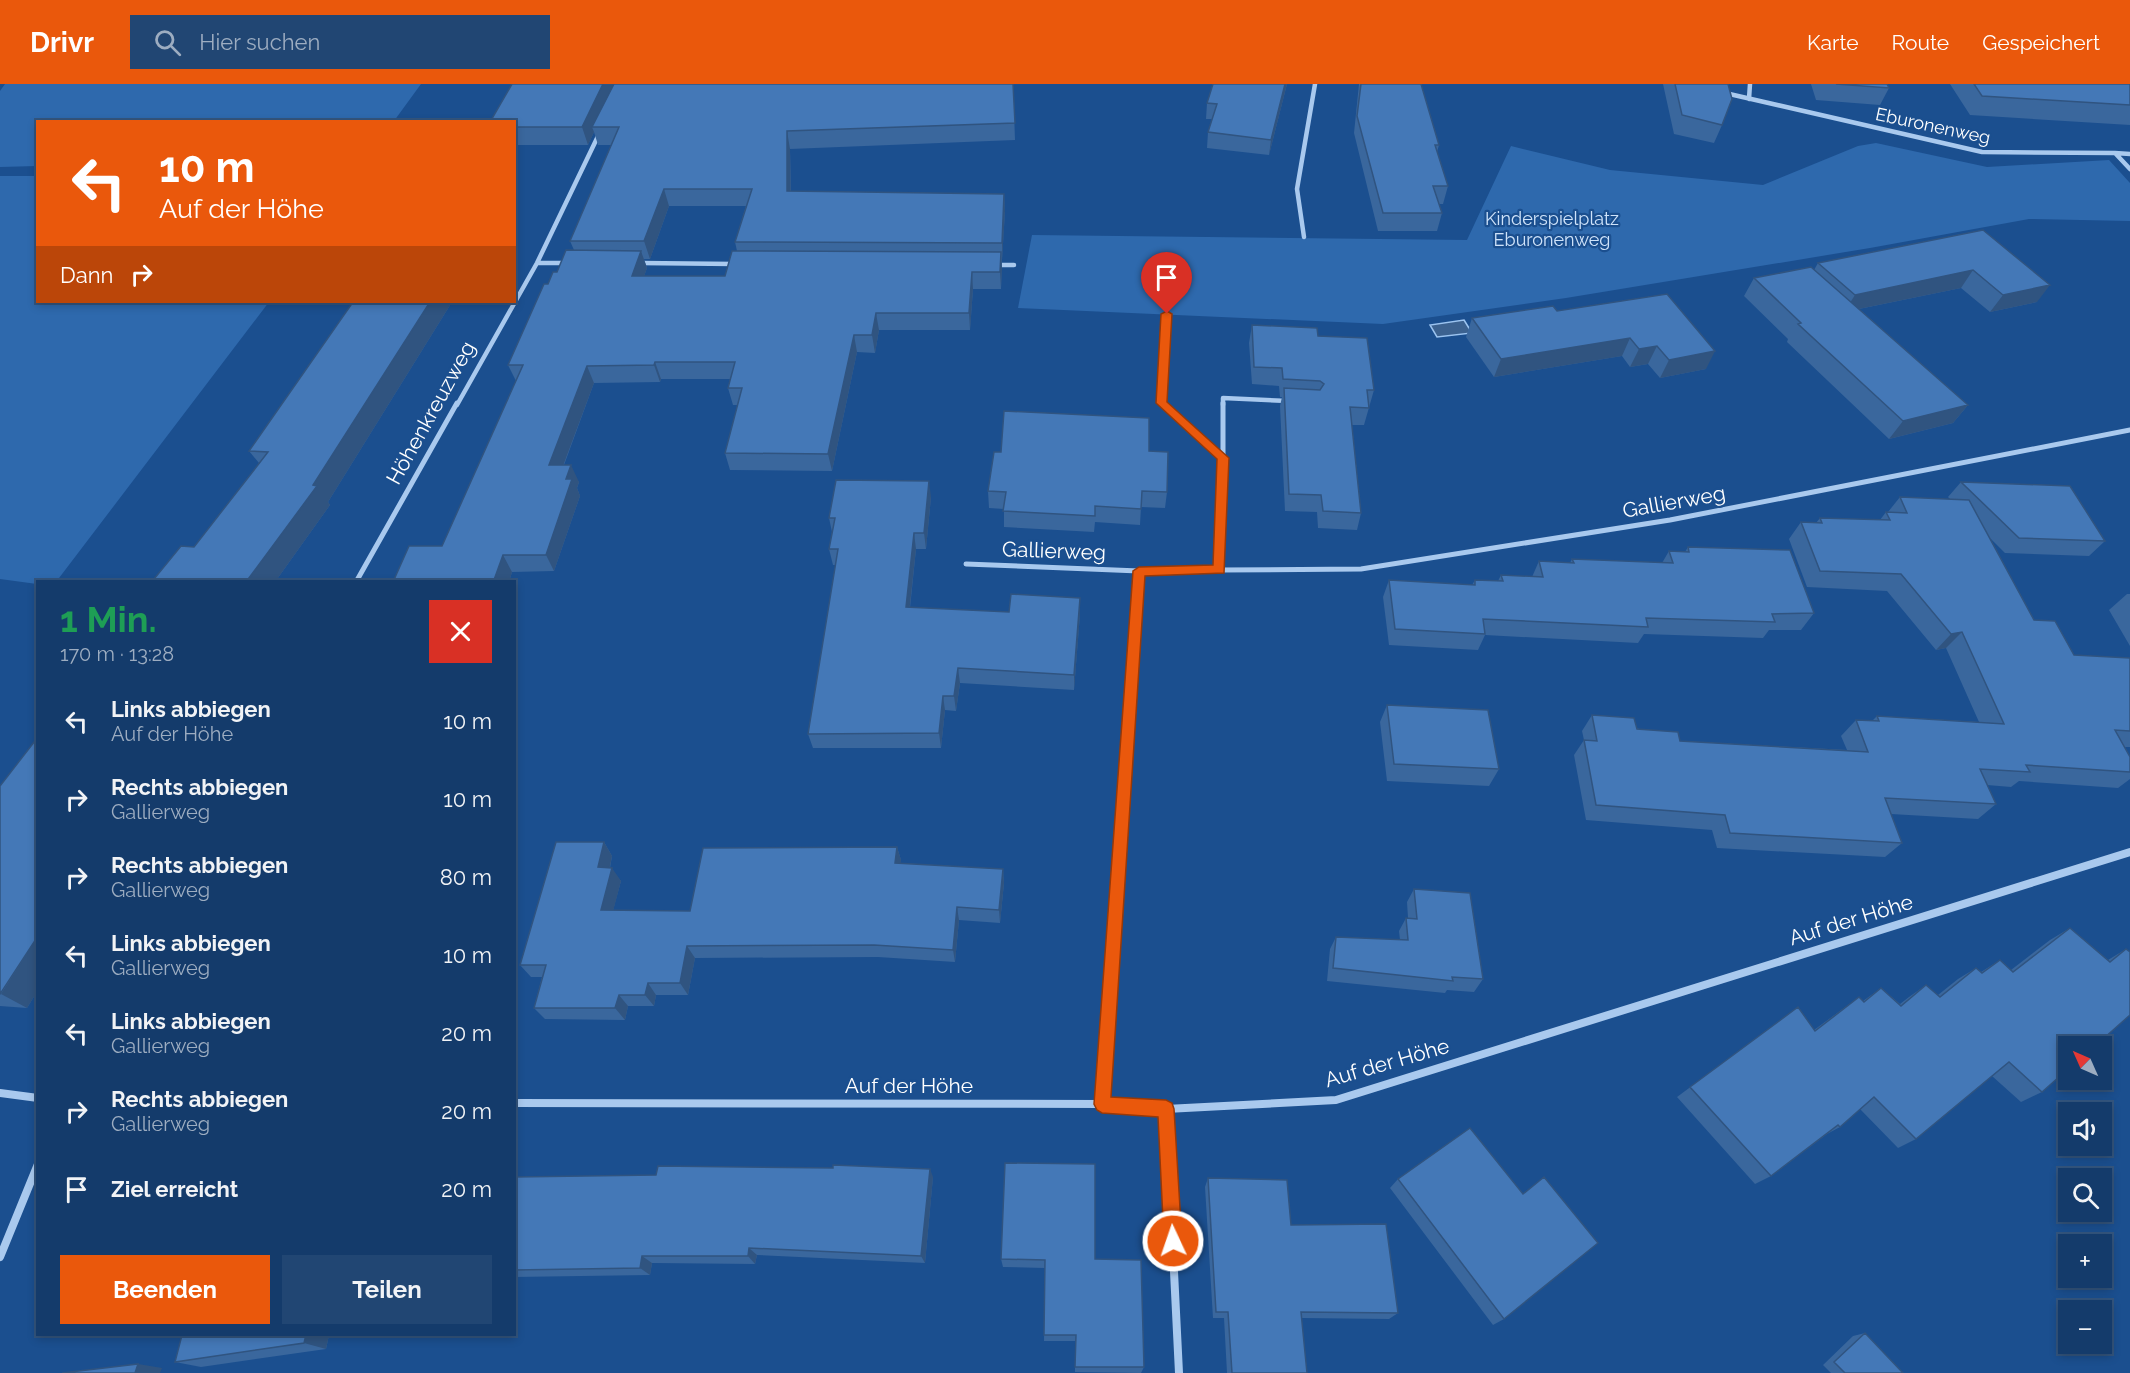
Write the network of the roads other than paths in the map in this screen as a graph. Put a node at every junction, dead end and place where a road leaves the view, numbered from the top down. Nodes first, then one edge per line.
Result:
1 (1315, 84) edge
2 (1750, 84) edge
3 (1716, 92) edge
4 (1749, 99) junction
5 (603, 125) edge
6 (2115, 153) junction
7 (2130, 154) edge
8 (2130, 169) edge
9 (1304, 237) dead end
10 (537, 262) junction
11 (572, 263) edge
12 (632, 263) edge
13 (740, 264) edge
14 (990, 265) edge
15 (1014, 265) dead end
16 (516, 299) edge
17 (514, 303) edge
18 (1167, 314) dead end
19 (1292, 402) edge
20 (2130, 430) edge
21 (1223, 458) junction
22 (966, 564) dead end
23 (1219, 570) junction
24 (1139, 571) junction
25 (357, 580) edge
26 (2130, 852) edge
27 (0, 1093) edge
28 (36, 1098) edge
29 (516, 1103) edge
30 (1102, 1104) junction
31 (1166, 1109) junction
32 (36, 1169) edge
33 (0, 1257) edge
34 (1179, 1373) edge

1 - 9 street
2 - 4 street
3 - 4 street, Eburonenweg
4 - 6 street, Eburonenweg
5 - 10 street, Höhenkreuzweg
6 - 7 street
6 - 8 street
10 - 11 street
10 - 16 street, Höhenkreuzweg
12 - 13 street
14 - 15 street
17 - 25 street, Höhenkreuzweg
18 - 21 street
19 - 21 street
20 - 23 street, Gallierweg
21 - 23 street
22 - 24 street, Gallierweg
23 - 24 street, Gallierweg
24 - 30 street
26 - 31 street, Auf der Höhe
27 - 28 street
29 - 30 street, Auf der Höhe
30 - 31 street, Auf der Höhe
31 - 34 street
32 - 33 street

